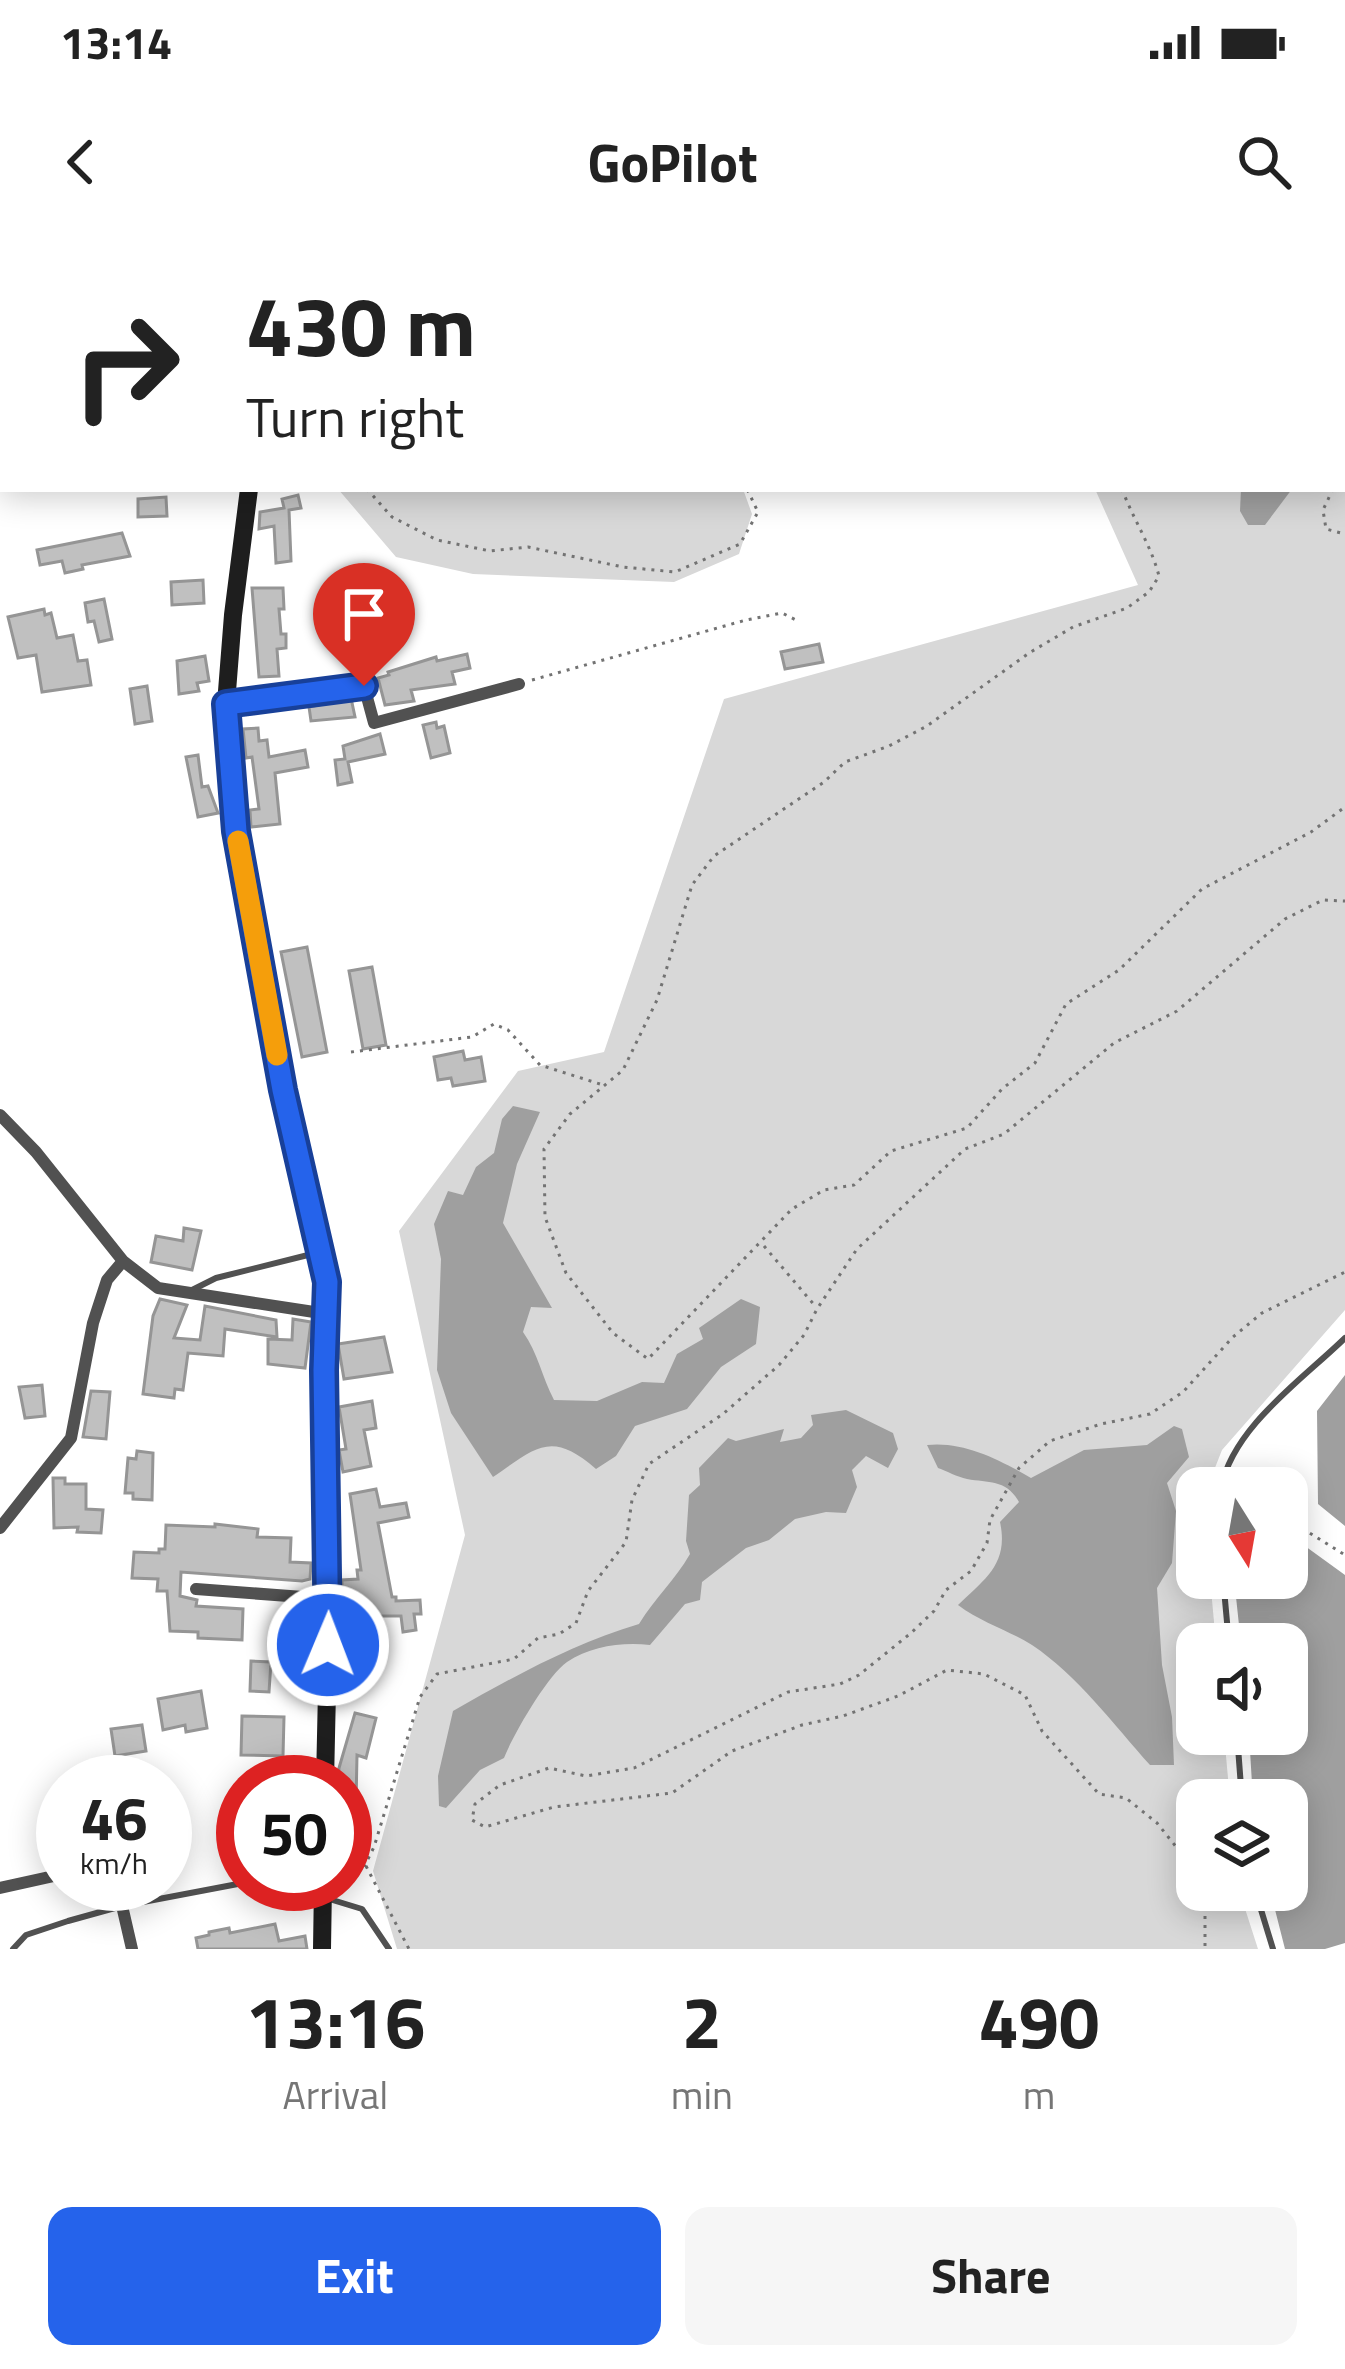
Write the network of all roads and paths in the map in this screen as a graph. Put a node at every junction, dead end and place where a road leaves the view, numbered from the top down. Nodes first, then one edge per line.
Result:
1 (249, 492) edge
2 (370, 492) edge
3 (749, 492) edge
4 (1123, 492) edge
5 (1332, 492) edge
6 (1345, 534) edge
7 (796, 620) dead end
8 (519, 684) joint
9 (226, 704) junction
10 (1345, 807) edge
11 (1345, 901) edge
12 (351, 1052) dead end
13 (602, 1084) junction
14 (0, 1115) edge
15 (761, 1244) junction
16 (320, 1251) junction
17 (123, 1261) junction
18 (1345, 1272) edge
19 (190, 1293) junction
20 (817, 1309) junction
21 (327, 1313) junction
22 (1345, 1338) edge
23 (1225, 1467) edge
24 (0, 1528) edge
25 (1308, 1532) edge
26 (1345, 1555) edge
27 (196, 1589) dead end
28 (328, 1599) junction
29 (325, 1755) edge
30 (1176, 1847) edge
31 (372, 1851) edge
32 (372, 1878) edge
33 (36, 1880) edge
34 (0, 1888) edge
35 (105, 1911) edge
36 (123, 1911) edge
37 (323, 1911) edge
38 (363, 1911) edge
39 (1205, 1911) edge
40 (1261, 1911) edge
41 (13, 1949) edge
42 (132, 1949) edge
43 (322, 1949) edge
44 (389, 1949) edge
45 (409, 1949) edge
46 (1205, 1949) edge
47 (1273, 1949) edge

1 - 9 main road
2 - 3 path
4 - 13 path
5 - 6 path
7 - 8 path
8 - 9 street
9 - 16 main road
10 - 15 path
11 - 20 path
12 - 13 path
13 - 15 path
14 - 17 street
15 - 20 path
16 - 19 lane
16 - 21 main road
17 - 19 street
17 - 24 street
18 - 30 path
19 - 21 street
20 - 31 path
21 - 28 main road
22 - 23 lane
25 - 26 path
27 - 28 street
28 - 29 main road
32 - 45 path
33 - 34 street
35 - 41 lane
36 - 42 street
37 - 43 main road
38 - 44 lane
39 - 46 path
40 - 47 lane

